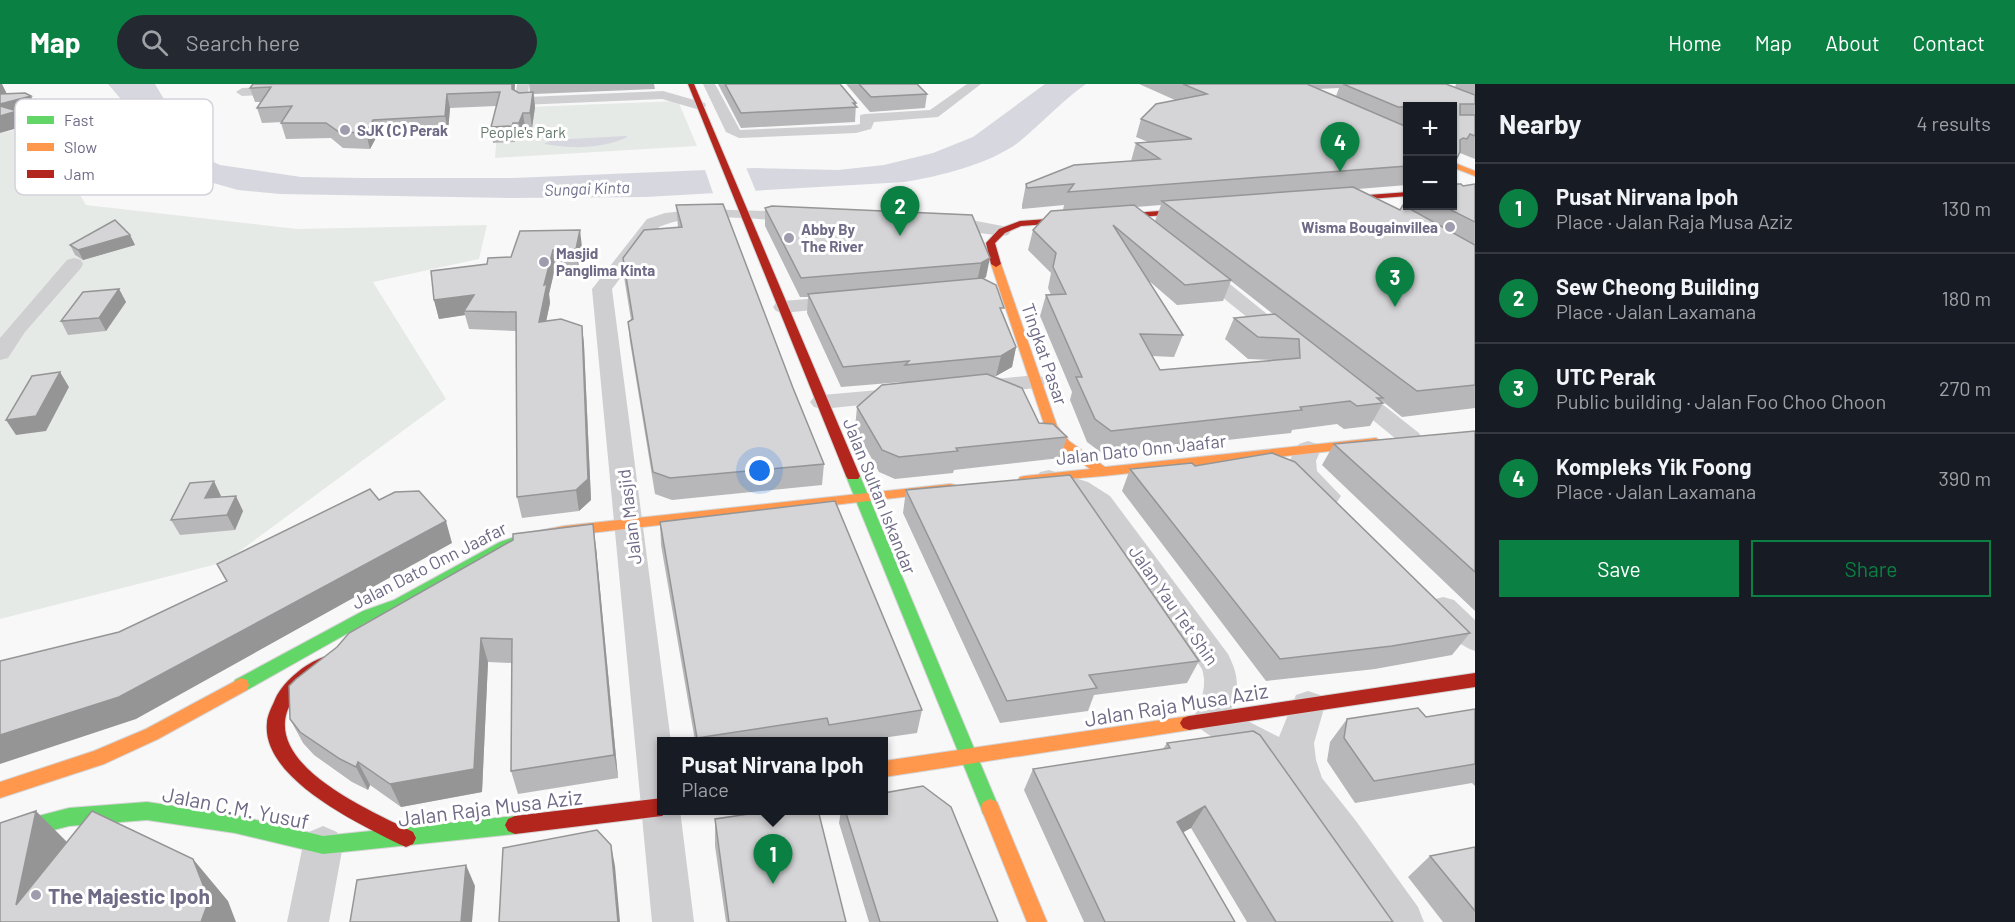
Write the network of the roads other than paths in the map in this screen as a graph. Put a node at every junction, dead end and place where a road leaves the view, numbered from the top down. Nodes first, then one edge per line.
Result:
1 (523, 84) edge
2 (690, 84) edge
3 (709, 84) edge
4 (975, 84) edge
5 (301, 90) edge
6 (663, 90) edge
7 (242, 92) dead end
8 (700, 105) junction
9 (1457, 166) edge
10 (1475, 174) edge
11 (1403, 194) edge
12 (1335, 200) junction
13 (1312, 201) edge
14 (1403, 201) edge
15 (1218, 209) edge
16 (745, 213) junction
17 (1132, 215) junction
18 (818, 218) edge
19 (924, 222) edge
20 (1150, 230) edge
21 (1002, 231) junction
22 (1178, 252) edge
23 (74, 264) dead end
24 (1004, 288) junction
25 (981, 290) edge
26 (866, 300) edge
27 (783, 307) junction
28 (0, 353) edge
29 (1305, 353) edge
30 (1331, 374) edge
31 (1035, 382) junction
32 (954, 390) edge
33 (919, 393) edge
34 (822, 402) junction
35 (1416, 437) joint
36 (1308, 449) junction
37 (1103, 472) junction
38 (1049, 478) junction
39 (1016, 481) edge
40 (961, 487) edge
41 (862, 498) junction
42 (1347, 514) edge
43 (630, 524) junction
44 (1423, 589) edge
45 (399, 604) junction
46 (377, 629) edge
47 (1475, 639) edge
48 (332, 658) edge
49 (1471, 683) edge
50 (1308, 705) junction
51 (1210, 719) junction
52 (969, 757) junction
53 (888, 768) edge
54 (657, 770) edge
55 (0, 790) edge
56 (1309, 791) junction
57 (657, 807) edge
58 (662, 815) edge
59 (0, 835) edge
60 (406, 838) junction
61 (323, 845) junction
62 (308, 922) edge
63 (673, 922) edge
64 (1037, 922) edge
65 (1403, 922) edge

1 - 6 street
2 - 8 main road, Jalan Sultan Iskandar
3 - 4 street
5 - 7 street
6 - 8 street
8 - 16 main road, Jalan Sultan Iskandar
9 - 10 main road
11 - 12 main road
12 - 13 main road
12 - 14 main road
15 - 17 main road
16 - 18 street, Jalan Masjid
16 - 27 main road, Jalan Sultan Iskandar
16 - 43 street, Jalan Masjid
17 - 20 street
17 - 21 main road
19 - 21 street
21 - 24 main road, Tingkat Pasar
22 - 29 street
23 - 28 street
24 - 25 street
24 - 31 main road, Tingkat Pasar
26 - 27 street
27 - 34 main road, Jalan Sultan Iskandar
30 - 35 street
31 - 32 street
31 - 37 main road, Tingkat Pasar
33 - 34 street
34 - 41 main road, Jalan Sultan Iskandar
35 - 36 main road, Jalan Dato Onn Jaafar
36 - 37 main road, Jalan Dato Onn Jaafar
36 - 42 street
37 - 38 main road, Jalan Dato Onn Jaafar
38 - 39 main road, Jalan Dato Onn Jaafar
38 - 51 street, Jalan Yau Tet Shin
40 - 41 main road, Jalan Dato Onn Jaafar
41 - 43 main road, Jalan Dato Onn Jaafar
41 - 52 main road, Jalan Sultan Iskandar
43 - 45 main road, Jalan Dato Onn Jaafar
43 - 54 street, Jalan Masjid
44 - 47 street
45 - 46 main road
45 - 55 main road, Jalan Dato Onn Jaafar
48 - 60 main road
49 - 50 main road, Jalan Raja Musa Aziz
50 - 51 main road, Jalan Raja Musa Aziz
50 - 56 street
51 - 52 main road, Jalan Raja Musa Aziz
51 - 56 street
52 - 53 main road, Jalan Raja Musa Aziz
52 - 64 main road, Jalan Sultan Iskandar
56 - 65 street
57 - 60 main road, Jalan Raja Musa Aziz
58 - 63 street, Jalan Masjid
59 - 61 main road, Jalan C.M. Yusuf
60 - 61 main road, Jalan Raja Musa Aziz
61 - 62 street

